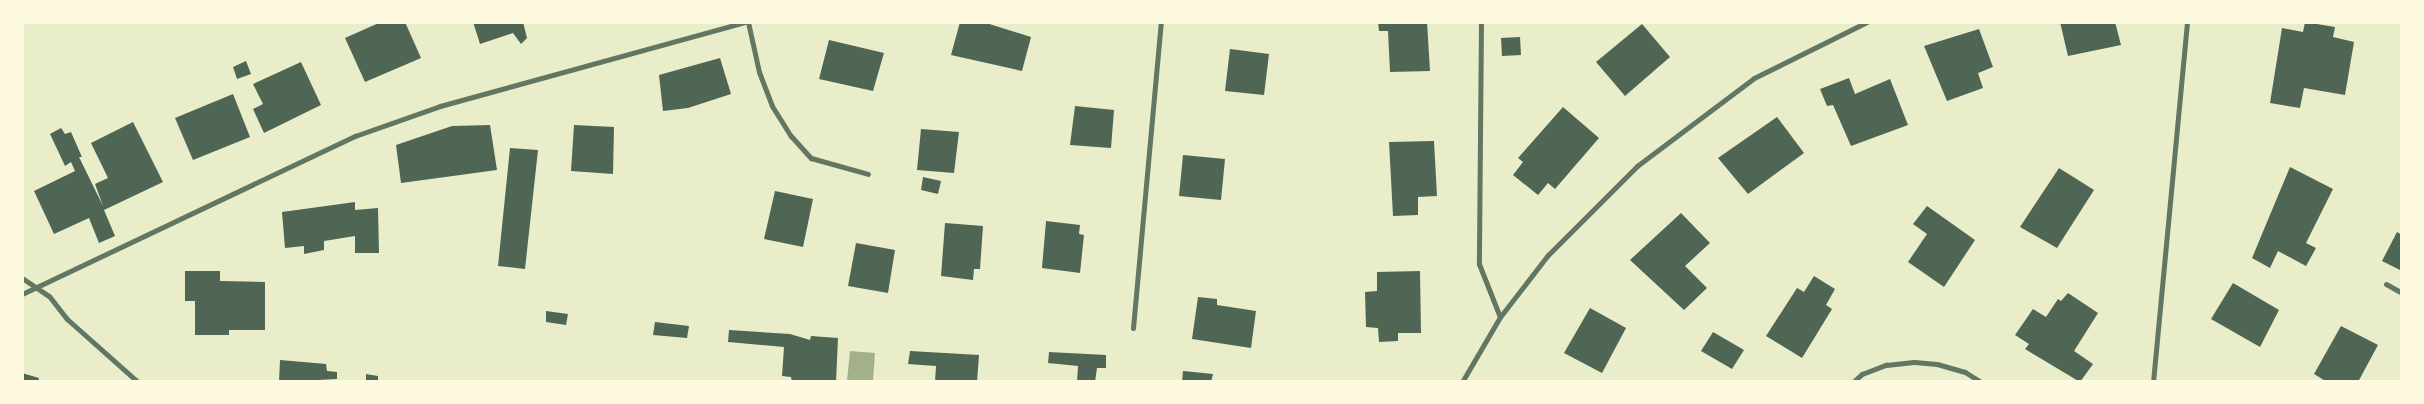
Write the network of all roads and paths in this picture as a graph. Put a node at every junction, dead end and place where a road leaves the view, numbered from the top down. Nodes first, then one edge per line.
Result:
1 (747, 22) edge
2 (1161, 22) edge
3 (1481, 22) edge
4 (1867, 22) edge
5 (2187, 22) edge
6 (868, 174) dead end
7 (22, 278) edge
8 (2386, 284) dead end
9 (36, 286) junction
10 (2402, 293) edge
11 (22, 294) edge
12 (1500, 316) junction
13 (1133, 328) dead end
14 (138, 382) edge
15 (1462, 382) edge
16 (1853, 382) edge
17 (1980, 382) edge
18 (2153, 382) edge

1 - 6 street
1 - 9 street
2 - 13 street
3 - 12 street
4 - 12 street
5 - 18 street
7 - 9 street
8 - 10 street
9 - 11 street
9 - 14 street
12 - 15 street
16 - 17 street

